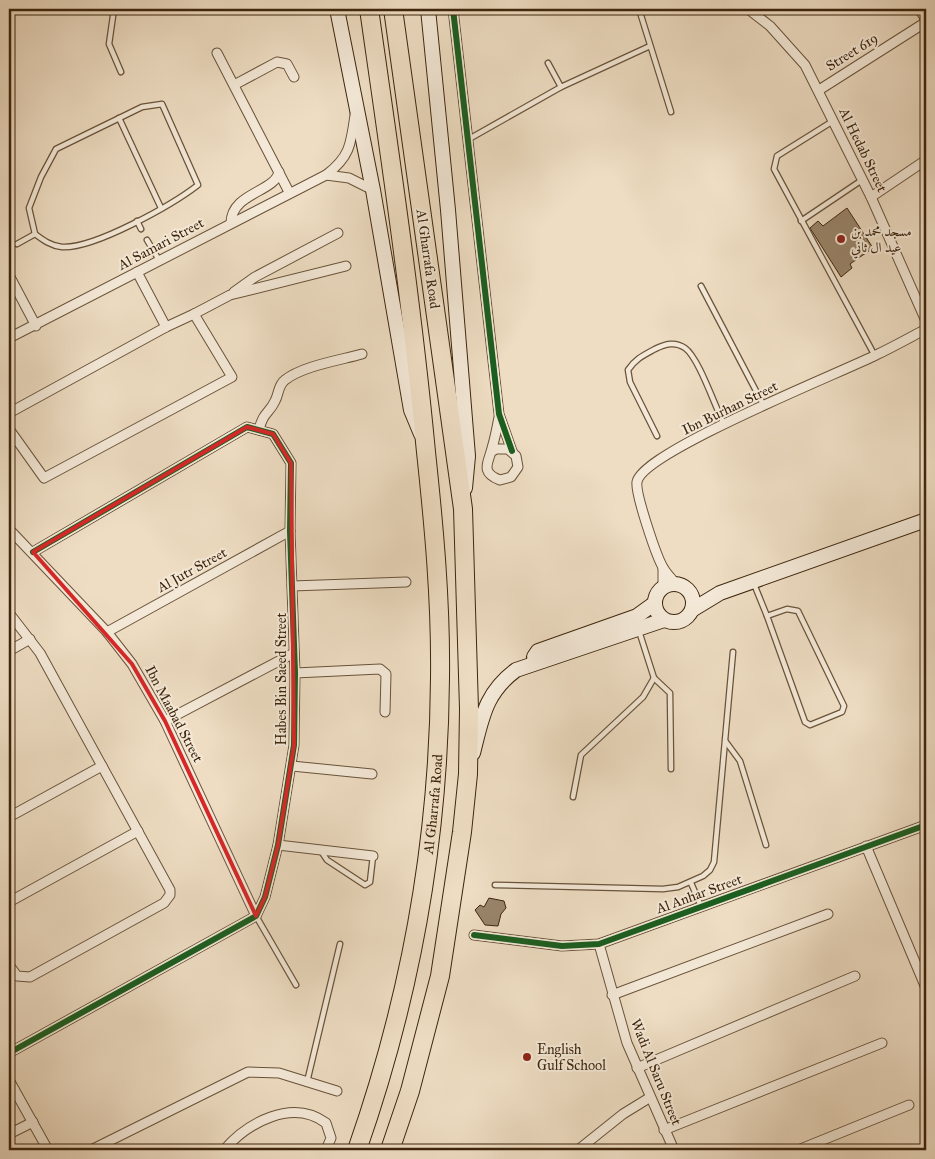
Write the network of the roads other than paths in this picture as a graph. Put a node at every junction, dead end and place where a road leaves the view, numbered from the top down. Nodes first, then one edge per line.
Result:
1 (114, 9) edge
2 (337, 9) edge
3 (369, 9) edge
4 (393, 9) edge
5 (428, 9) edge
6 (453, 9) edge
7 (639, 9) edge
8 (748, 9) edge
9 (918, 9) edge
10 (926, 20) edge
11 (650, 46) junction
12 (217, 54) dead end
13 (548, 63) dead end
14 (121, 72) dead end
15 (294, 77) dead end
16 (234, 85) junction
17 (561, 87) junction
18 (819, 90) junction
19 (356, 110) junction
20 (671, 112) dead end
21 (119, 118) junction
22 (834, 121) junction
23 (469, 138) junction
24 (926, 160) edge
25 (279, 172) junction
26 (326, 175) junction
27 (862, 180) junction
28 (372, 190) junction
29 (289, 192) junction
30 (870, 197) junction
31 (161, 208) junction
32 (137, 221) junction
33 (801, 221) junction
34 (231, 223) junction
35 (141, 228) dead end
36 (338, 233) dead end
37 (35, 234) junction
38 (147, 240) dead end
39 (17, 244) dead end
40 (159, 260) junction
41 (346, 266) dead end
42 (137, 272) junction
43 (9, 275) edge
44 (701, 286) dead end
45 (230, 295) junction
46 (194, 314) junction
47 (926, 321) edge
48 (36, 326) junction
49 (166, 327) junction
50 (926, 329) edge
51 (9, 338) edge
52 (362, 354) dead end
53 (875, 356) junction
54 (764, 406) junction
55 (9, 413) edge
56 (499, 414) junction
57 (724, 424) junction
58 (9, 429) edge
59 (259, 430) junction
60 (657, 436) dead end
61 (426, 448) junction
62 (512, 451) junction
63 (491, 452) junction
64 (463, 509) junction
65 (926, 520) edge
66 (9, 529) edge
67 (290, 531) junction
68 (33, 552) junction
69 (406, 582) dead end
70 (754, 583) junction
71 (292, 586) junction
72 (669, 586) junction
73 (690, 592) junction
74 (720, 593) junction
75 (655, 602) junction
76 (692, 610) junction
77 (9, 613) edge
78 (767, 616) junction
79 (664, 620) junction
80 (638, 627) junction
81 (107, 632) junction
82 (30, 639) junction
83 (9, 651) edge
84 (733, 652) dead end
85 (294, 653) junction
86 (540, 660) junction
87 (294, 673) junction
88 (654, 678) junction
89 (385, 712) dead end
90 (165, 721) junction
91 (725, 741) junction
92 (102, 766) junction
93 (292, 766) junction
94 (671, 769) dead end
95 (372, 774) dead end
96 (468, 774) junction
97 (573, 797) dead end
98 (9, 816) edge
99 (926, 825) edge
100 (138, 831) junction
101 (766, 844) dead end
102 (278, 845) junction
103 (866, 846) junction
104 (320, 850) junction
105 (373, 856) joint
106 (691, 882) junction
107 (495, 885) dead end
108 (9, 902) edge
109 (701, 906) junction
110 (828, 914) dead end
111 (256, 916) junction
112 (474, 935) dead end
113 (340, 944) dead end
114 (599, 944) junction
115 (9, 965) edge
116 (924, 975) edge
117 (854, 976) dead end
118 (296, 985) dead end
119 (926, 988) edge
120 (612, 995) junction
121 (882, 1043) dead end
122 (9, 1053) edge
123 (636, 1068) junction
124 (9, 1080) edge
125 (307, 1082) junction
126 (337, 1091) dead end
127 (649, 1098) junction
128 (908, 1105) dead end
129 (32, 1122) junction
130 (664, 1130) junction
131 (9, 1134) edge
132 (48, 1150) edge
133 (91, 1150) edge
134 (224, 1150) edge
135 (326, 1150) edge
136 (357, 1150) edge
137 (390, 1150) edge
138 (578, 1150) edge
139 (674, 1150) edge
140 (798, 1150) edge

1 - 14 lane
2 - 19 main road, Al Gharrafa Road
3 - 61 highway, Al Gharrafa Road
4 - 64 highway, Al Gharrafa Road
5 - 64 main road, Al Gharrafa Road
6 - 23 street
7 - 11 lane
8 - 18 street, Al Hedab Street
9 - 10 street
10 - 18 street, Street 619
11 - 17 lane
11 - 20 lane
12 - 16 street
13 - 17 lane
15 - 16 street
16 - 25 street
17 - 23 lane
18 - 22 street, Al Hedab Street
19 - 26 street, Al Samari Street
19 - 28 main road, Al Gharrafa Road
21 - 31 lane
21 - 31 lane
21 - 37 lane
22 - 27 street, Al Hedab Street
22 - 33 lane
23 - 56 street
24 - 30 street
25 - 29 street
25 - 34 street
26 - 28 street
26 - 29 street, Al Samari Street
27 - 30 street, Al Hedab Street
27 - 33 lane
28 - 61 main road, Al Gharrafa Road
29 - 34 street, Al Samari Street
30 - 47 street, Al Hedab Street
31 - 32 lane
32 - 35 lane
32 - 37 lane
33 - 53 lane
34 - 40 street, Al Samari Street
36 - 45 street
37 - 39 lane
38 - 40 lane
40 - 42 street, Al Samari Street
41 - 45 street
42 - 48 street, Al Samari Street
42 - 49 street
43 - 48 street
44 - 54 lane
45 - 46 street
46 - 49 street
46 - 58 street
48 - 51 street, Al Samari Street
49 - 55 street
50 - 53 street, Ibn Burhan Street
52 - 59 street
53 - 54 street, Ibn Burhan Street
54 - 57 street, Ibn Burhan Street
56 - 62 street
56 - 63 street
57 - 60 lane
57 - 72 street, Ibn Burhan Street
59 - 67 street, Habes Bin Saeed Street
59 - 68 street
61 - 136 highway, Al Gharrafa Road
62 - 63 street
62 - 63 street
64 - 96 highway, Al Gharrafa Road
65 - 70 main road
66 - 68 street, Ibn Maabad Street
67 - 71 street, Habes Bin Saeed Street
67 - 81 street, Al Jutr Street
68 - 81 street, Ibn Maabad Street
69 - 71 street
70 - 74 main road
70 - 78 lane
71 - 85 street, Habes Bin Saeed Street
72 - 73 main road
72 - 75 main road
73 - 74 main road
73 - 76 main road
74 - 76 main road
75 - 79 main road
75 - 86 main road
76 - 79 main road
77 - 82 street
78 - 78 lane
79 - 80 main road
80 - 86 main road
80 - 88 lane
81 - 90 street, Ibn Maabad Street
82 - 83 street
82 - 92 street
84 - 91 lane
85 - 87 street, Habes Bin Saeed Street
85 - 90 street
86 - 96 main road
87 - 89 street
87 - 93 street, Habes Bin Saeed Street
88 - 94 lane
88 - 97 lane
90 - 111 street, Ibn Maabad Street
91 - 101 lane
91 - 106 lane
92 - 98 street
92 - 100 street
93 - 95 street
93 - 102 street, Habes Bin Saeed Street
96 - 137 highway, Al Gharrafa Road
99 - 103 street, Al Anhar Street
100 - 108 street
100 - 115 street
102 - 104 street
102 - 111 street, Habes Bin Saeed Street
103 - 109 street, Al Anhar Street
103 - 116 street
104 - 105 street
104 - 105 lane
106 - 107 lane
106 - 109 lane
109 - 114 street, Al Anhar Street
110 - 120 street
111 - 118 lane
111 - 122 street
112 - 114 street, Al Anhar Street
113 - 125 lane
114 - 120 street, Wadi Al Saru Street
116 - 119 street
117 - 123 street
120 - 123 street, Wadi Al Saru Street
121 - 130 street
123 - 127 street, Wadi Al Saru Street
124 - 129 street
125 - 126 street
125 - 133 street
127 - 130 street, Wadi Al Saru Street
127 - 138 street
128 - 140 street
129 - 131 street
129 - 132 street
130 - 139 street, Wadi Al Saru Street
134 - 135 street

